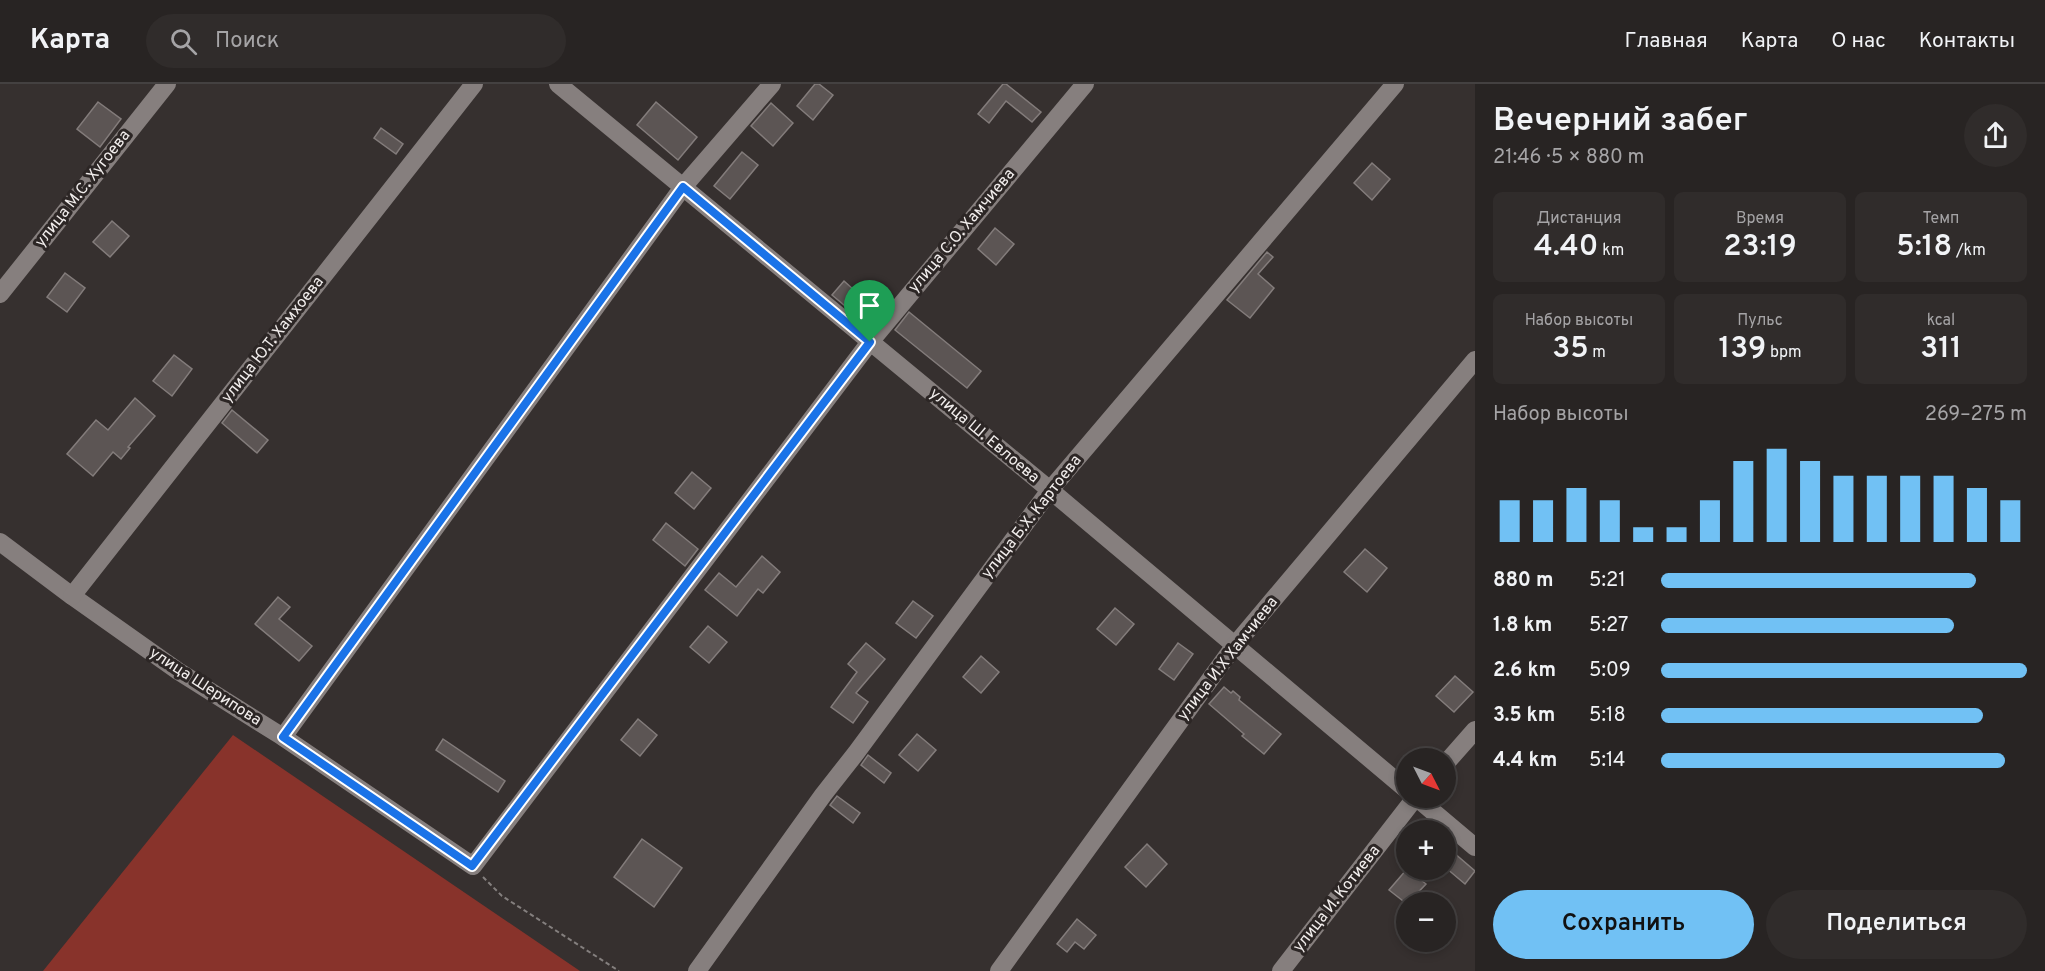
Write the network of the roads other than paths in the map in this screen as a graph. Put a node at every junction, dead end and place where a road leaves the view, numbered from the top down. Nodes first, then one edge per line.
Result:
1 (167, 84) edge
2 (474, 84) edge
3 (558, 84) edge
4 (772, 84) edge
5 (1084, 84) edge
6 (1395, 84) edge
7 (683, 187) junction
8 (0, 294) edge
9 (870, 342) junction
10 (1475, 360) edge
11 (1050, 490) junction
12 (0, 542) edge
13 (72, 596) junction
14 (1235, 645) junction
15 (1475, 730) edge
16 (283, 737) junction
17 (1456, 752) edge
18 (1396, 781) edge
19 (1408, 808) edge
20 (1428, 808) edge
21 (1475, 847) edge
22 (472, 866) joint
23 (697, 971) edge
24 (999, 971) edge
25 (1281, 971) edge

1 - 8 street, улица М.С. Хугоева
2 - 13 street, улица Ю.Т. Хамхоева
3 - 7 street, улица Ш. Евлоева
4 - 7 street
5 - 9 street, улица С.О. Хамчиева
6 - 11 street, улица Б.Х. Картоева
7 - 9 street, улица Ш. Евлоева
7 - 16 street
9 - 11 street, улица Ш. Евлоева
9 - 22 street, улица С.О. Хамчиева
10 - 14 street, улица И.Х Хамчиева
11 - 14 street, улица Ш. Евлоева
11 - 23 street, улица Б.Х. Картоева
12 - 13 street, улица Шерипова
13 - 16 street, улица Шерипова
14 - 18 street, улица Ш. Евлоева
14 - 24 street, улица И.Х Хамчиева
15 - 17 street
16 - 22 street, улица Шерипова
19 - 25 street, улица И. Котиева
20 - 21 street

